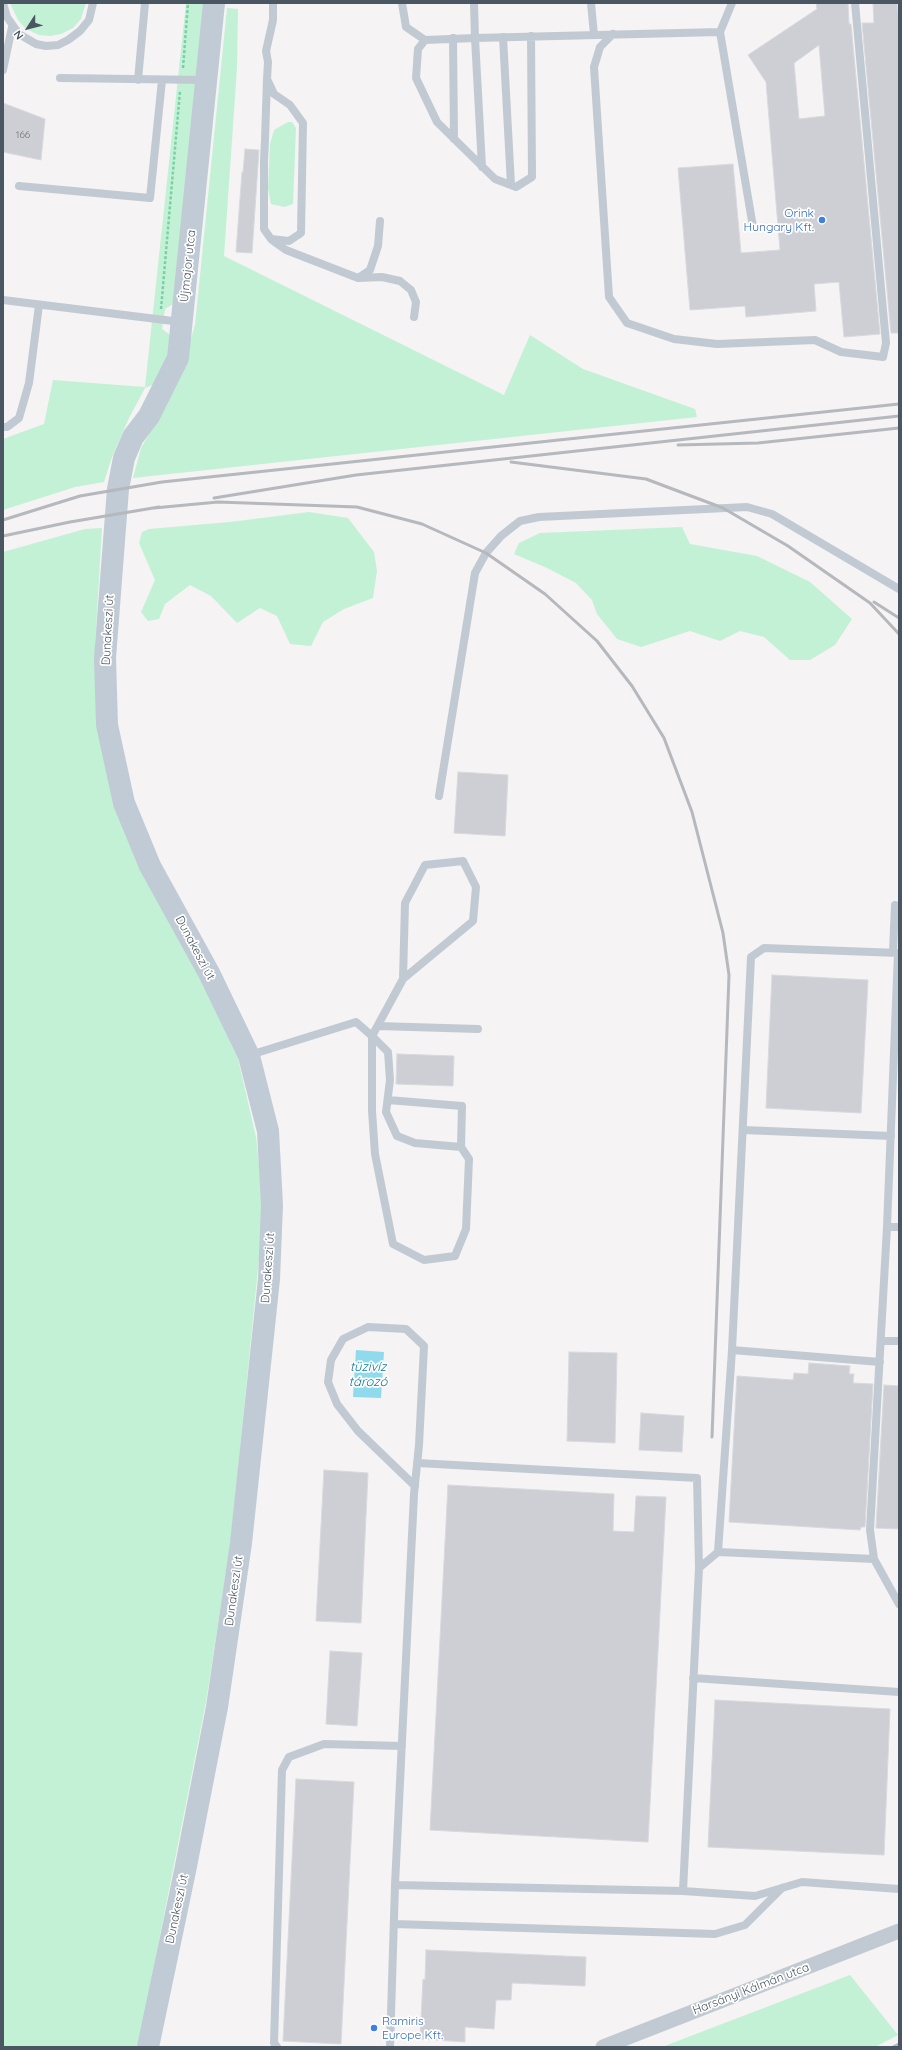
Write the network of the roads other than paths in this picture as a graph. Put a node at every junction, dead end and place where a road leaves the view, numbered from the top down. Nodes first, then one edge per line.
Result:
1 (3, 3) edge
2 (93, 3) edge
3 (145, 3) edge
4 (214, 3) edge
5 (273, 3) edge
6 (402, 3) edge
7 (474, 3) edge
8 (591, 3) edge
9 (732, 3) edge
10 (855, 3) edge
11 (12, 27) junction
12 (720, 32) junction
13 (613, 34) junction
14 (594, 35) junction
15 (531, 36) junction
16 (503, 37) junction
17 (452, 38) junction
18 (476, 38) junction
19 (425, 40) junction
20 (3, 70) edge
21 (60, 78) dead end
22 (267, 79) junction
23 (138, 80) junction
24 (162, 80) junction
25 (206, 80) junction
26 (454, 139) junction
27 (482, 167) junction
28 (19, 186) dead end
29 (511, 186) junction
30 (380, 221) dead end
31 (753, 227) dead end
32 (271, 239) junction
33 (358, 278) junction
34 (3, 300) edge
35 (38, 305) junction
36 (414, 317) dead end
37 (182, 322) junction
38 (3, 427) edge
39 (116, 514) joint
40 (899, 589) edge
41 (439, 796) dead end
42 (895, 905) dead end
43 (897, 952) edge
44 (403, 979) junction
45 (378, 1026) junction
46 (478, 1029) dead end
47 (372, 1036) junction
48 (249, 1056) junction
49 (388, 1100) junction
50 (896, 1107) edge
51 (743, 1130) junction
52 (891, 1136) junction
53 (461, 1147) junction
54 (887, 1227) junction
55 (899, 1227) edge
56 (881, 1341) junction
57 (899, 1341) edge
58 (732, 1350) junction
59 (880, 1362) junction
60 (417, 1463) junction
61 (415, 1486) junction
62 (718, 1552) junction
63 (874, 1559) junction
64 (698, 1568) junction
65 (899, 1604) edge
66 (693, 1678) junction
67 (899, 1692) edge
68 (402, 1746) junction
69 (395, 1885) junction
70 (782, 1888) junction
71 (899, 1889) edge
72 (683, 1891) junction
73 (394, 1924) junction
74 (899, 1931) edge
75 (148, 2047) edge
76 (277, 2047) edge
77 (390, 2047) edge
78 (603, 2047) edge

1 - 11 lane
2 - 11 lane
3 - 23 lane
4 - 25 street, Újmajor utca
5 - 22 lane
6 - 19 lane
7 - 18 lane
8 - 14 lane
9 - 12 lane
10 - 13 lane
11 - 20 lane
12 - 13 lane
12 - 31 lane
13 - 14 lane
14 - 15 lane
15 - 16 lane
15 - 29 lane
16 - 18 lane
16 - 29 lane
17 - 18 lane
17 - 19 lane
17 - 26 lane
18 - 27 lane
19 - 26 lane
21 - 23 lane
22 - 32 lane
22 - 32 lane
23 - 24 lane
24 - 25 lane
24 - 28 lane
25 - 37 street, Újmajor utca
26 - 27 lane
27 - 29 lane
30 - 33 lane
32 - 33 lane
33 - 36 lane
34 - 35 lane
35 - 37 lane
35 - 38 lane
37 - 39 street, Újmajor utca
39 - 48 street, Dunakeszi út
40 - 41 lane
42 - 43 lane
43 - 50 lane
43 - 51 lane
44 - 44 lane
44 - 45 lane
45 - 46 lane
45 - 47 lane
47 - 48 lane
47 - 49 lane
47 - 53 lane
48 - 75 street, Dunakeszi út
49 - 53 lane
49 - 53 lane
50 - 52 lane
51 - 52 lane
51 - 58 lane
52 - 54 lane
54 - 55 lane
54 - 56 lane
56 - 57 lane
56 - 59 lane
58 - 59 lane
58 - 62 lane
59 - 63 lane
60 - 61 lane
60 - 61 lane
60 - 64 lane
61 - 68 lane
62 - 63 lane
62 - 64 lane
63 - 65 lane
64 - 66 lane
66 - 67 lane
66 - 72 lane
68 - 69 lane
68 - 76 lane
69 - 72 lane
69 - 73 lane
70 - 71 lane
70 - 72 lane
70 - 73 lane
73 - 77 lane
74 - 78 street, Harsányi Kálmán utca

